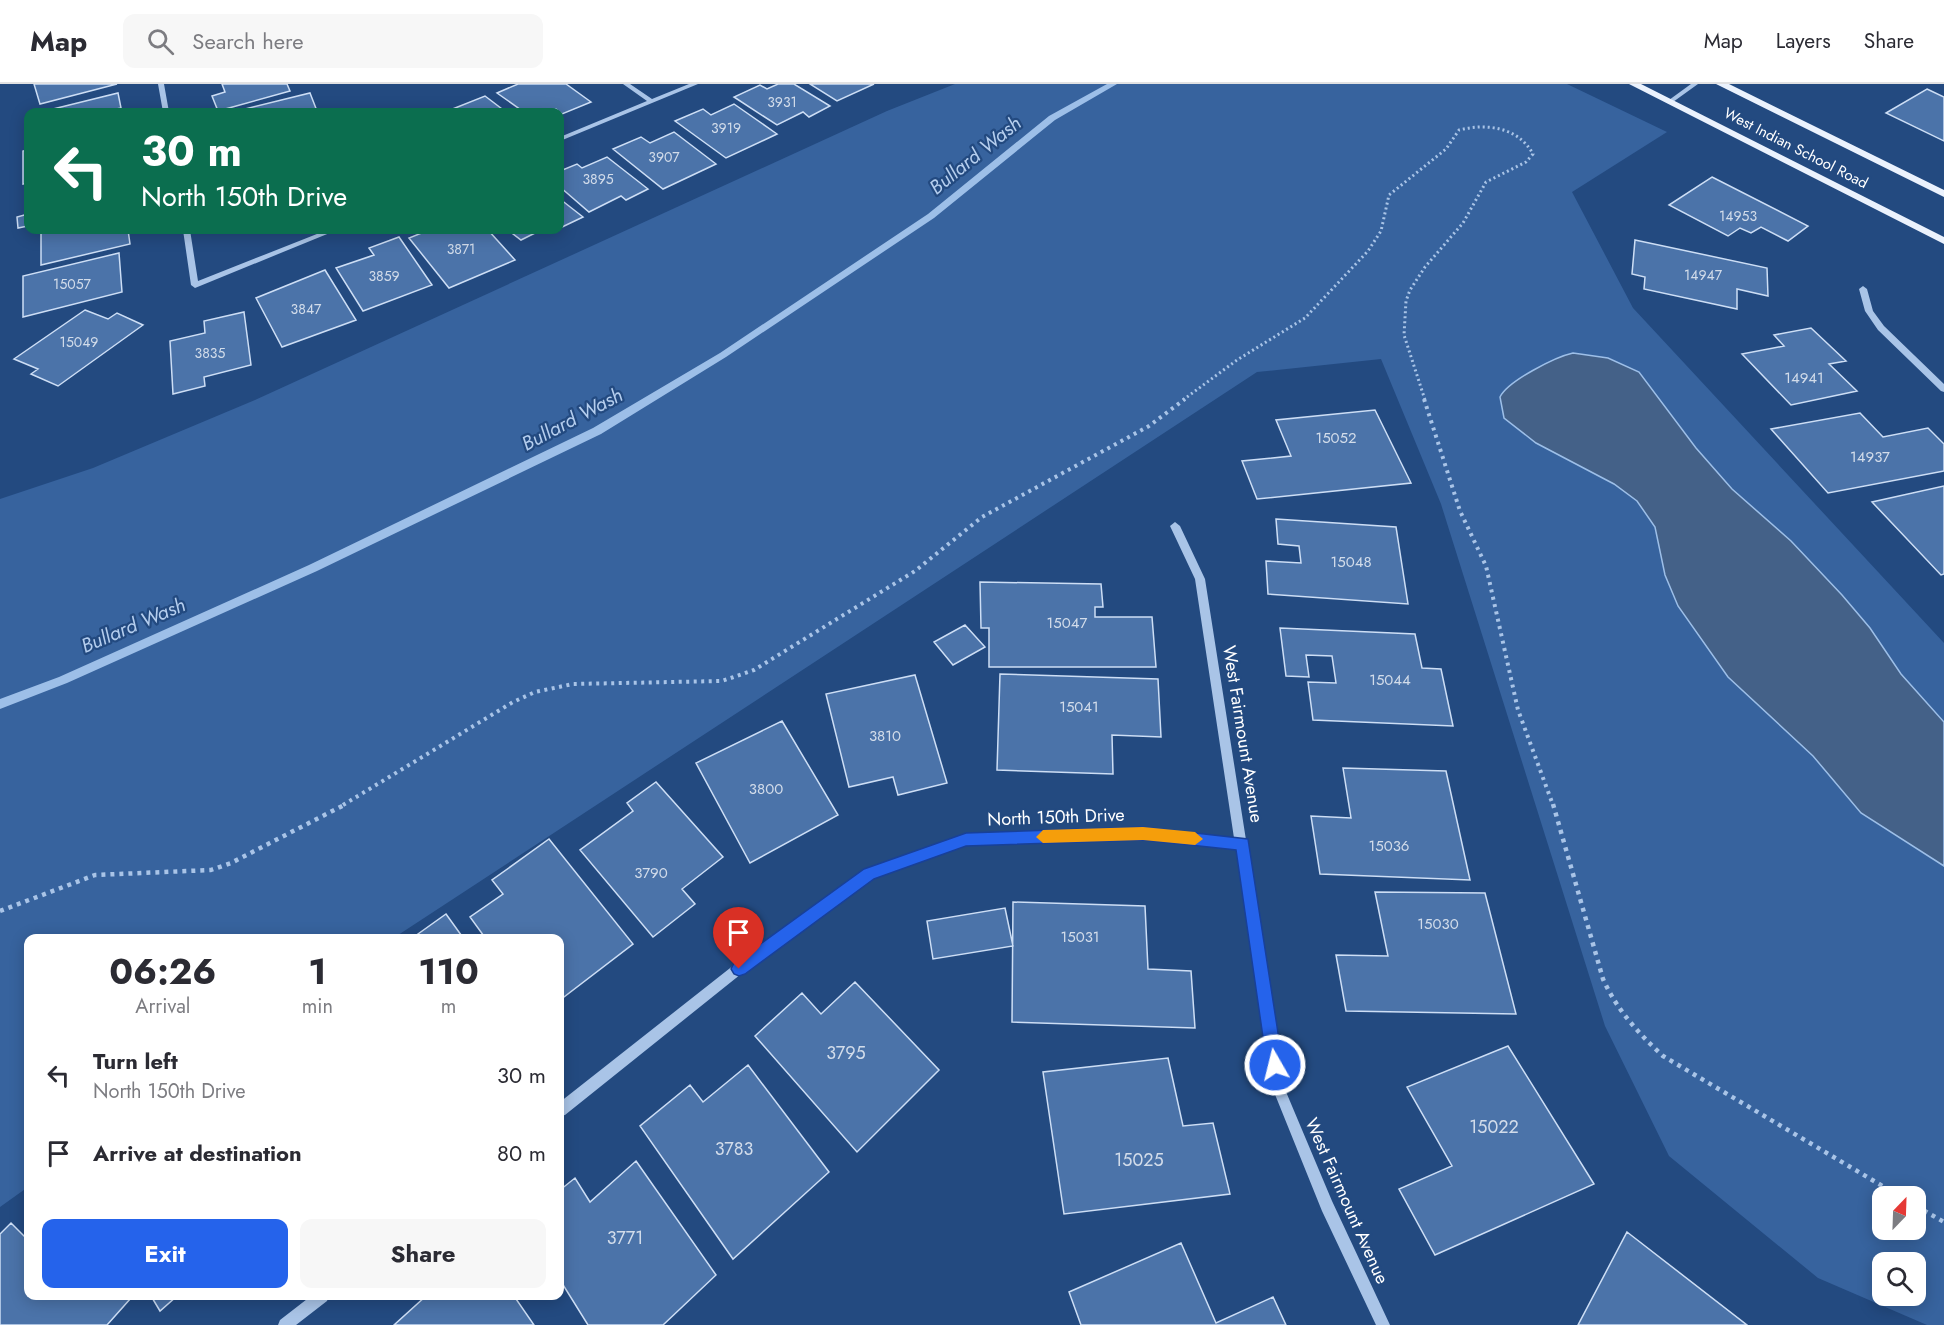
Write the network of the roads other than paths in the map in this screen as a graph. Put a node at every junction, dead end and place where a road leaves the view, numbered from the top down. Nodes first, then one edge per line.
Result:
1 (161, 84) edge
2 (627, 84) edge
3 (695, 84) edge
4 (1634, 84) edge
5 (1695, 84) edge
6 (1722, 84) edge
7 (1671, 101) junction
8 (652, 102) junction
9 (165, 108) edge
10 (564, 137) edge
11 (1944, 194) edge
12 (187, 234) edge
13 (323, 234) edge
14 (1944, 241) edge
15 (1863, 289) dead end
16 (1944, 388) edge
17 (1175, 526) dead end
18 (1243, 844) junction
19 (564, 1107) edge
20 (317, 1300) edge
21 (285, 1325) edge
22 (1383, 1325) edge

1 - 9 street
2 - 8 street
3 - 8 street
4 - 7 main road, West Indian School Road
5 - 7 street
6 - 11 main road, West Indian School Road
7 - 14 main road, West Indian School Road
8 - 10 street
12 - 13 street
15 - 16 street
17 - 18 street, West Fairmount Avenue
18 - 19 street, North 150th Drive
18 - 22 street, West Fairmount Avenue
20 - 21 street

